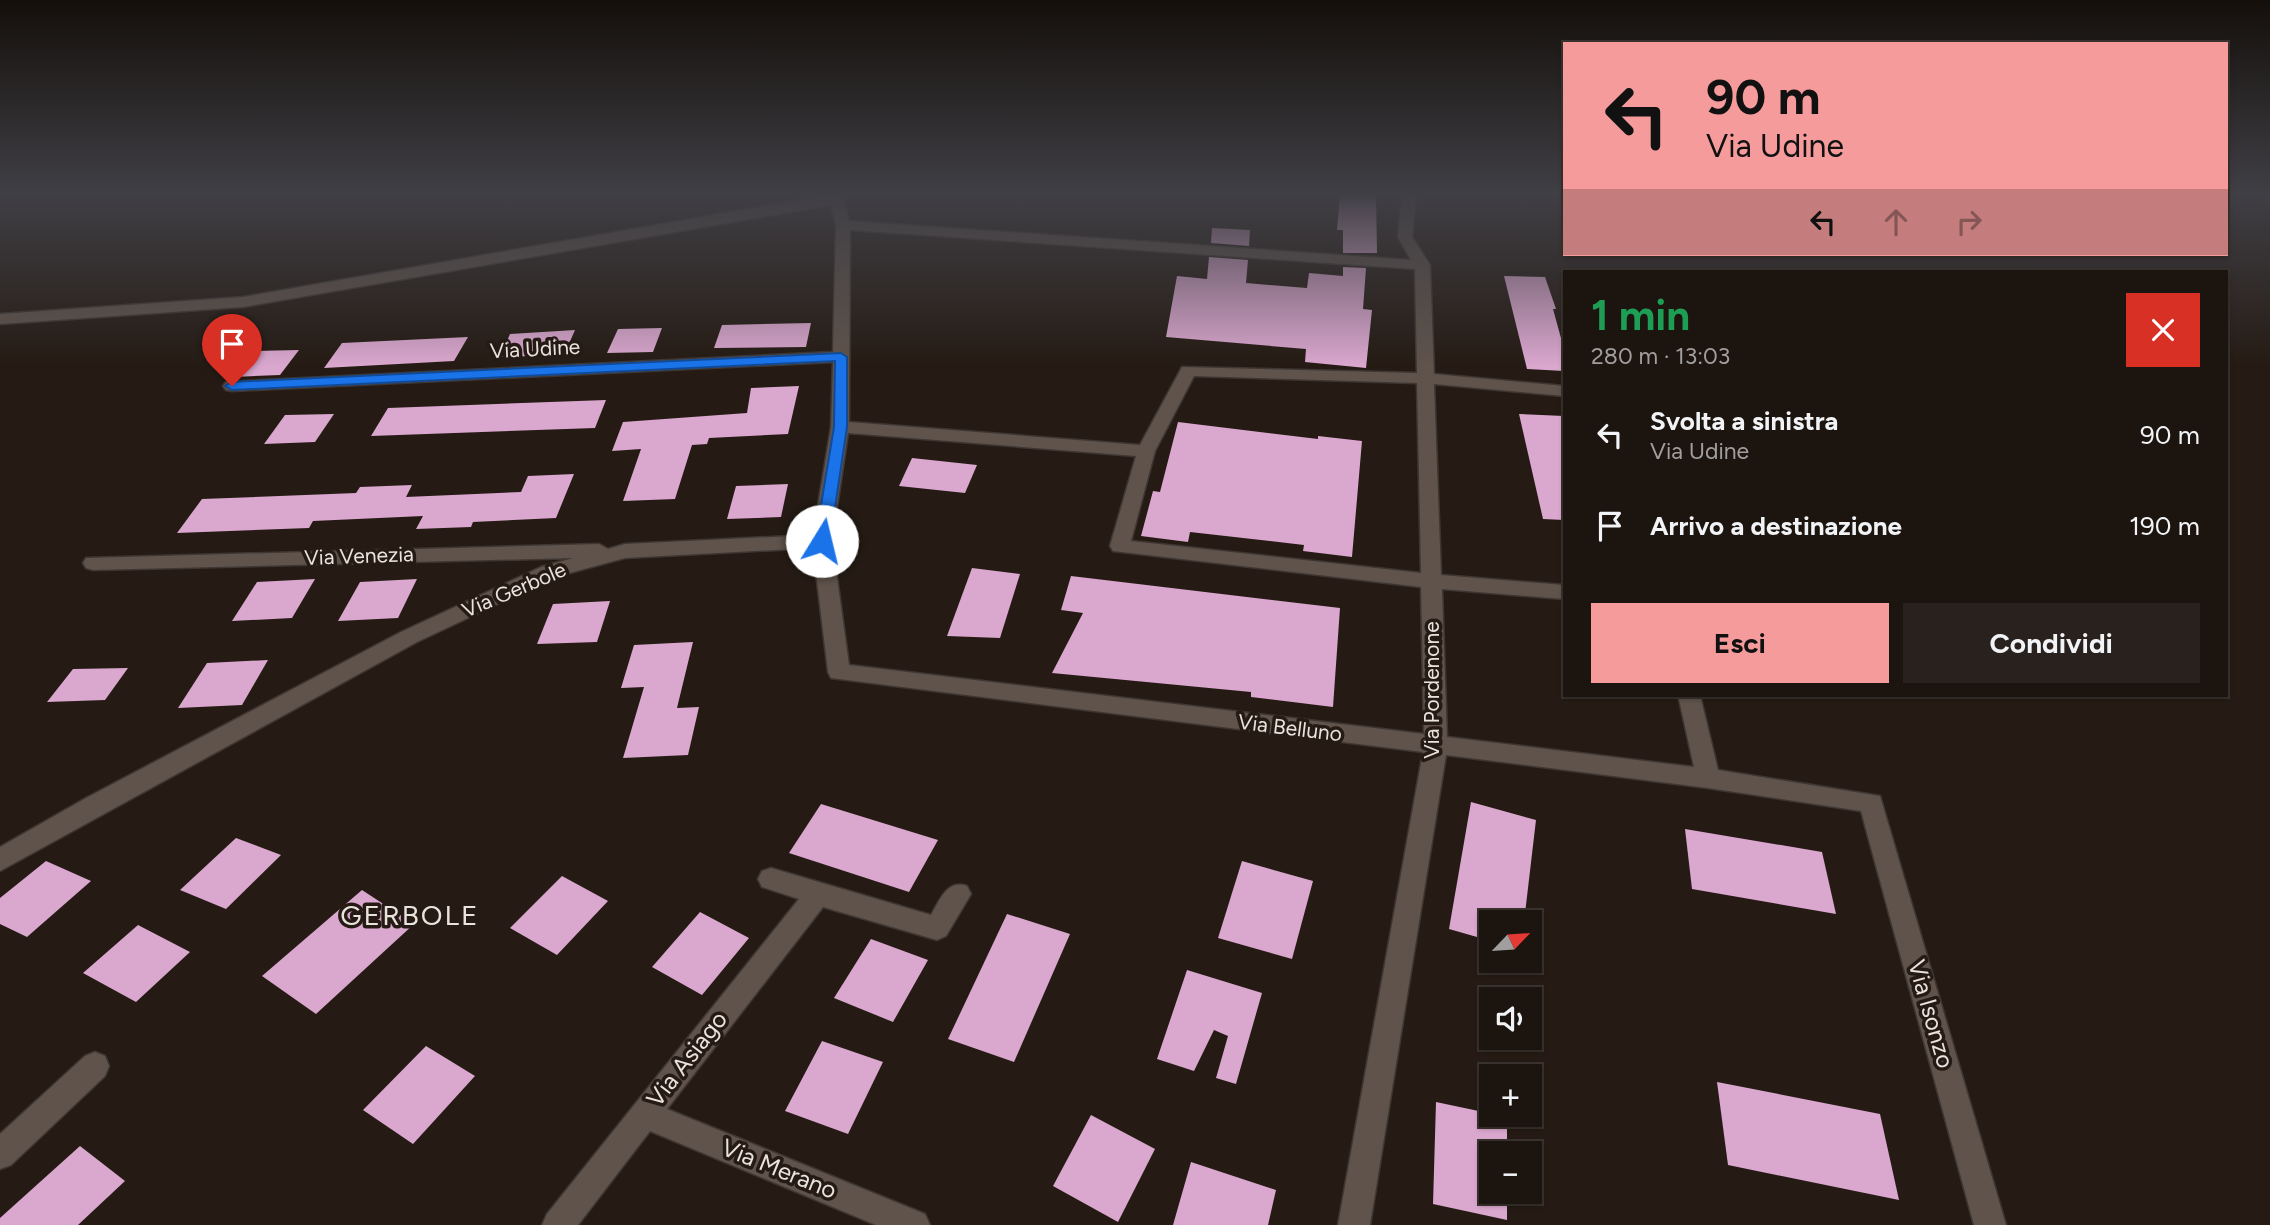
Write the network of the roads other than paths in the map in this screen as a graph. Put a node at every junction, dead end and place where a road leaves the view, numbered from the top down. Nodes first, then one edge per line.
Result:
1 (524, 252) edge
2 (843, 252) edge
3 (1236, 252) edge
4 (1414, 252) edge
5 (1422, 265) junction
6 (0, 319) edge
7 (841, 357) junction
8 (1425, 378) junction
9 (232, 386) dead end
10 (1563, 391) edge
11 (841, 427) junction
12 (1146, 451) junction
13 (822, 541) junction
14 (625, 551) junction
15 (93, 563) dead end
16 (1431, 581) junction
17 (1563, 592) edge
18 (1689, 697) edge
19 (1436, 746) junction
20 (1708, 778) junction
21 (1871, 803) joint
22 (0, 860) edge
23 (771, 879) dead end
24 (818, 894) junction
25 (958, 894) dead end
26 (95, 1066) dead end
27 (644, 1114) junction
28 (0, 1154) edge
29 (558, 1225) edge
30 (914, 1225) edge
31 (1354, 1225) edge
32 (1990, 1225) edge

1 - 6 street
2 - 7 street
3 - 5 street
4 - 5 street, Via Pordenone
5 - 8 street, Via Pordenone
7 - 9 street, Via Udine
7 - 11 street
8 - 10 street
8 - 12 street
8 - 16 street, Via Pordenone
11 - 12 street
11 - 13 street
12 - 16 street
13 - 14 street, Via Gerbole
13 - 19 street, Via Belluno
14 - 15 street, Via Venezia
14 - 22 street, Via Gerbole
16 - 17 street
16 - 19 street, Via Pordenone
18 - 20 street
19 - 20 street, Via Belluno
19 - 31 street, Via Pordenone
20 - 21 street, Via Belluno
21 - 32 street, Via Isonzo
23 - 24 street
24 - 25 street
24 - 27 street, Via Asiago
26 - 28 street
27 - 29 street, Via Asiago
27 - 30 street, Via Merano

